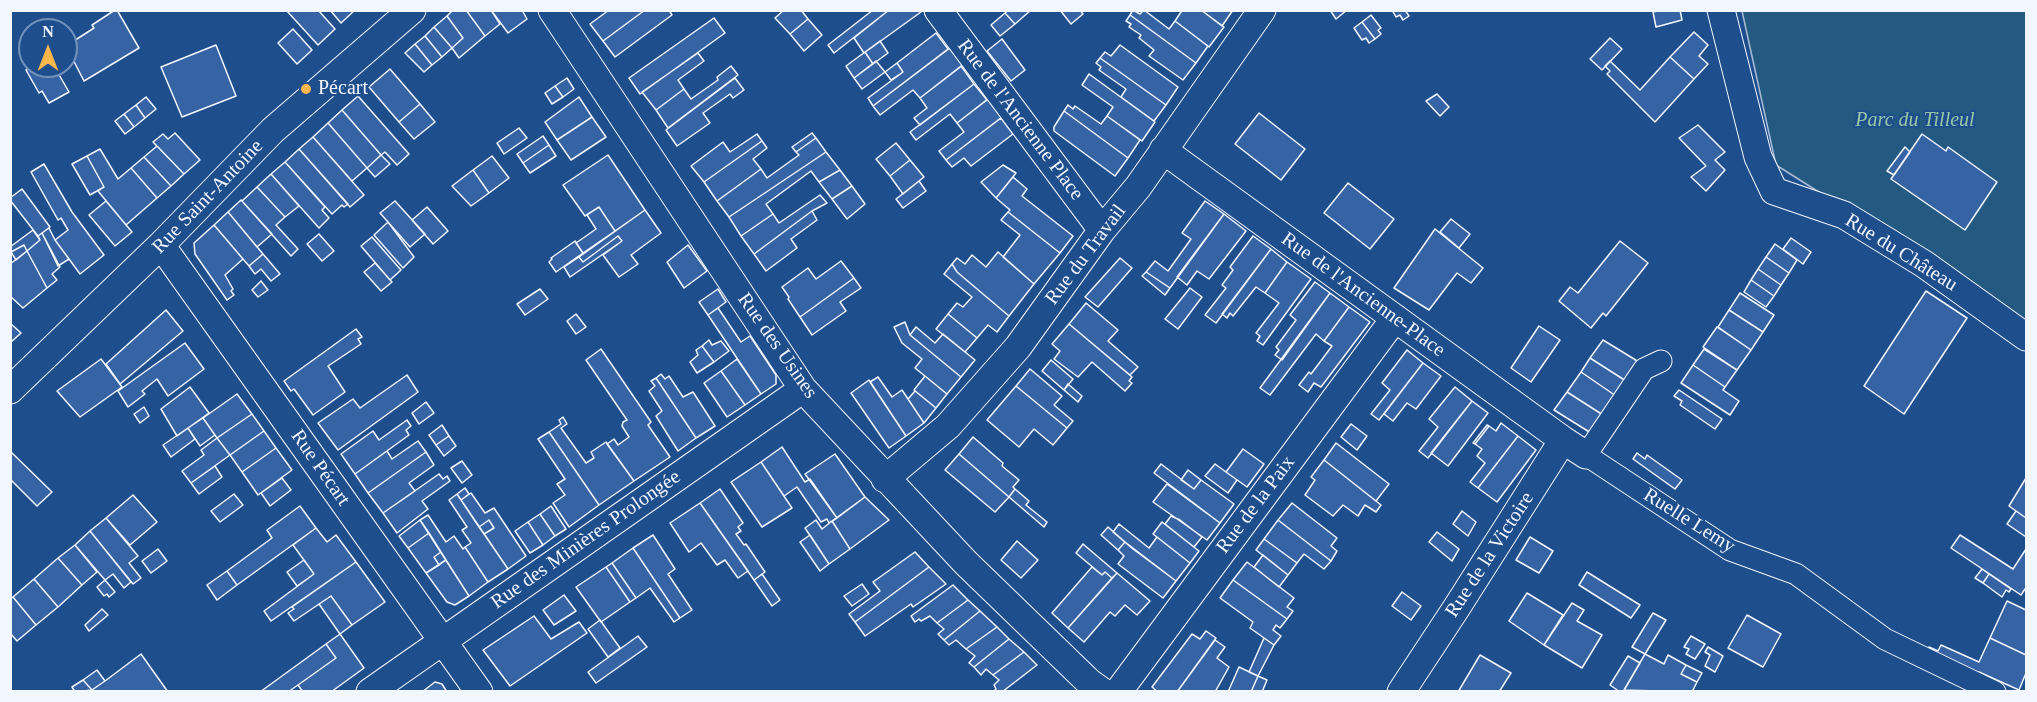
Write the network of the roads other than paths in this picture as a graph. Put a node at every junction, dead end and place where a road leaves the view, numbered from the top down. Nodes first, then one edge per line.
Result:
1 (412, 10) edge
2 (552, 10) edge
3 (938, 10) edge
4 (1262, 10) edge
5 (1721, 10) edge
6 (1163, 150) junction
7 (1102, 230) junction
8 (161, 245) junction
9 (1395, 318) junction
10 (2026, 337) edge
11 (1661, 361) dead end
12 (803, 389) junction
13 (10, 390) edge
14 (1563, 440) junction
15 (1586, 455) junction
16 (885, 479) junction
17 (443, 641) junction
18 (370, 692) edge
19 (479, 692) edge
20 (1103, 692) edge
21 (1118, 692) edge
22 (1401, 692) edge
23 (1995, 692) edge

1 - 8 street, Rue Saint-Antoine
2 - 12 street, Rue des Usines
3 - 7 street, Rue de l'Ancienne Place
4 - 6 street, Rue du Travail
5 - 10 street, Rue du Château
6 - 7 street, Rue du Travail
6 - 9 street, Rue de l'Ancienne-Place
7 - 16 street, Rue du Travail
8 - 13 street, Rue Saint-Antoine
8 - 17 street, Rue Pécart
9 - 14 street, Rue de l'Ancienne-Place
9 - 21 street, Rue de la Paix
11 - 15 street
12 - 16 street, Rue des Usines
12 - 17 street, Rue des Minières Prolongée
14 - 15 street
14 - 22 street, Rue de la Victoire
15 - 23 street, Ruelle Lemy
16 - 20 street, Rue des Usines
17 - 18 street, Rue des Minières Prolongée
17 - 19 street, Rue Pécart

